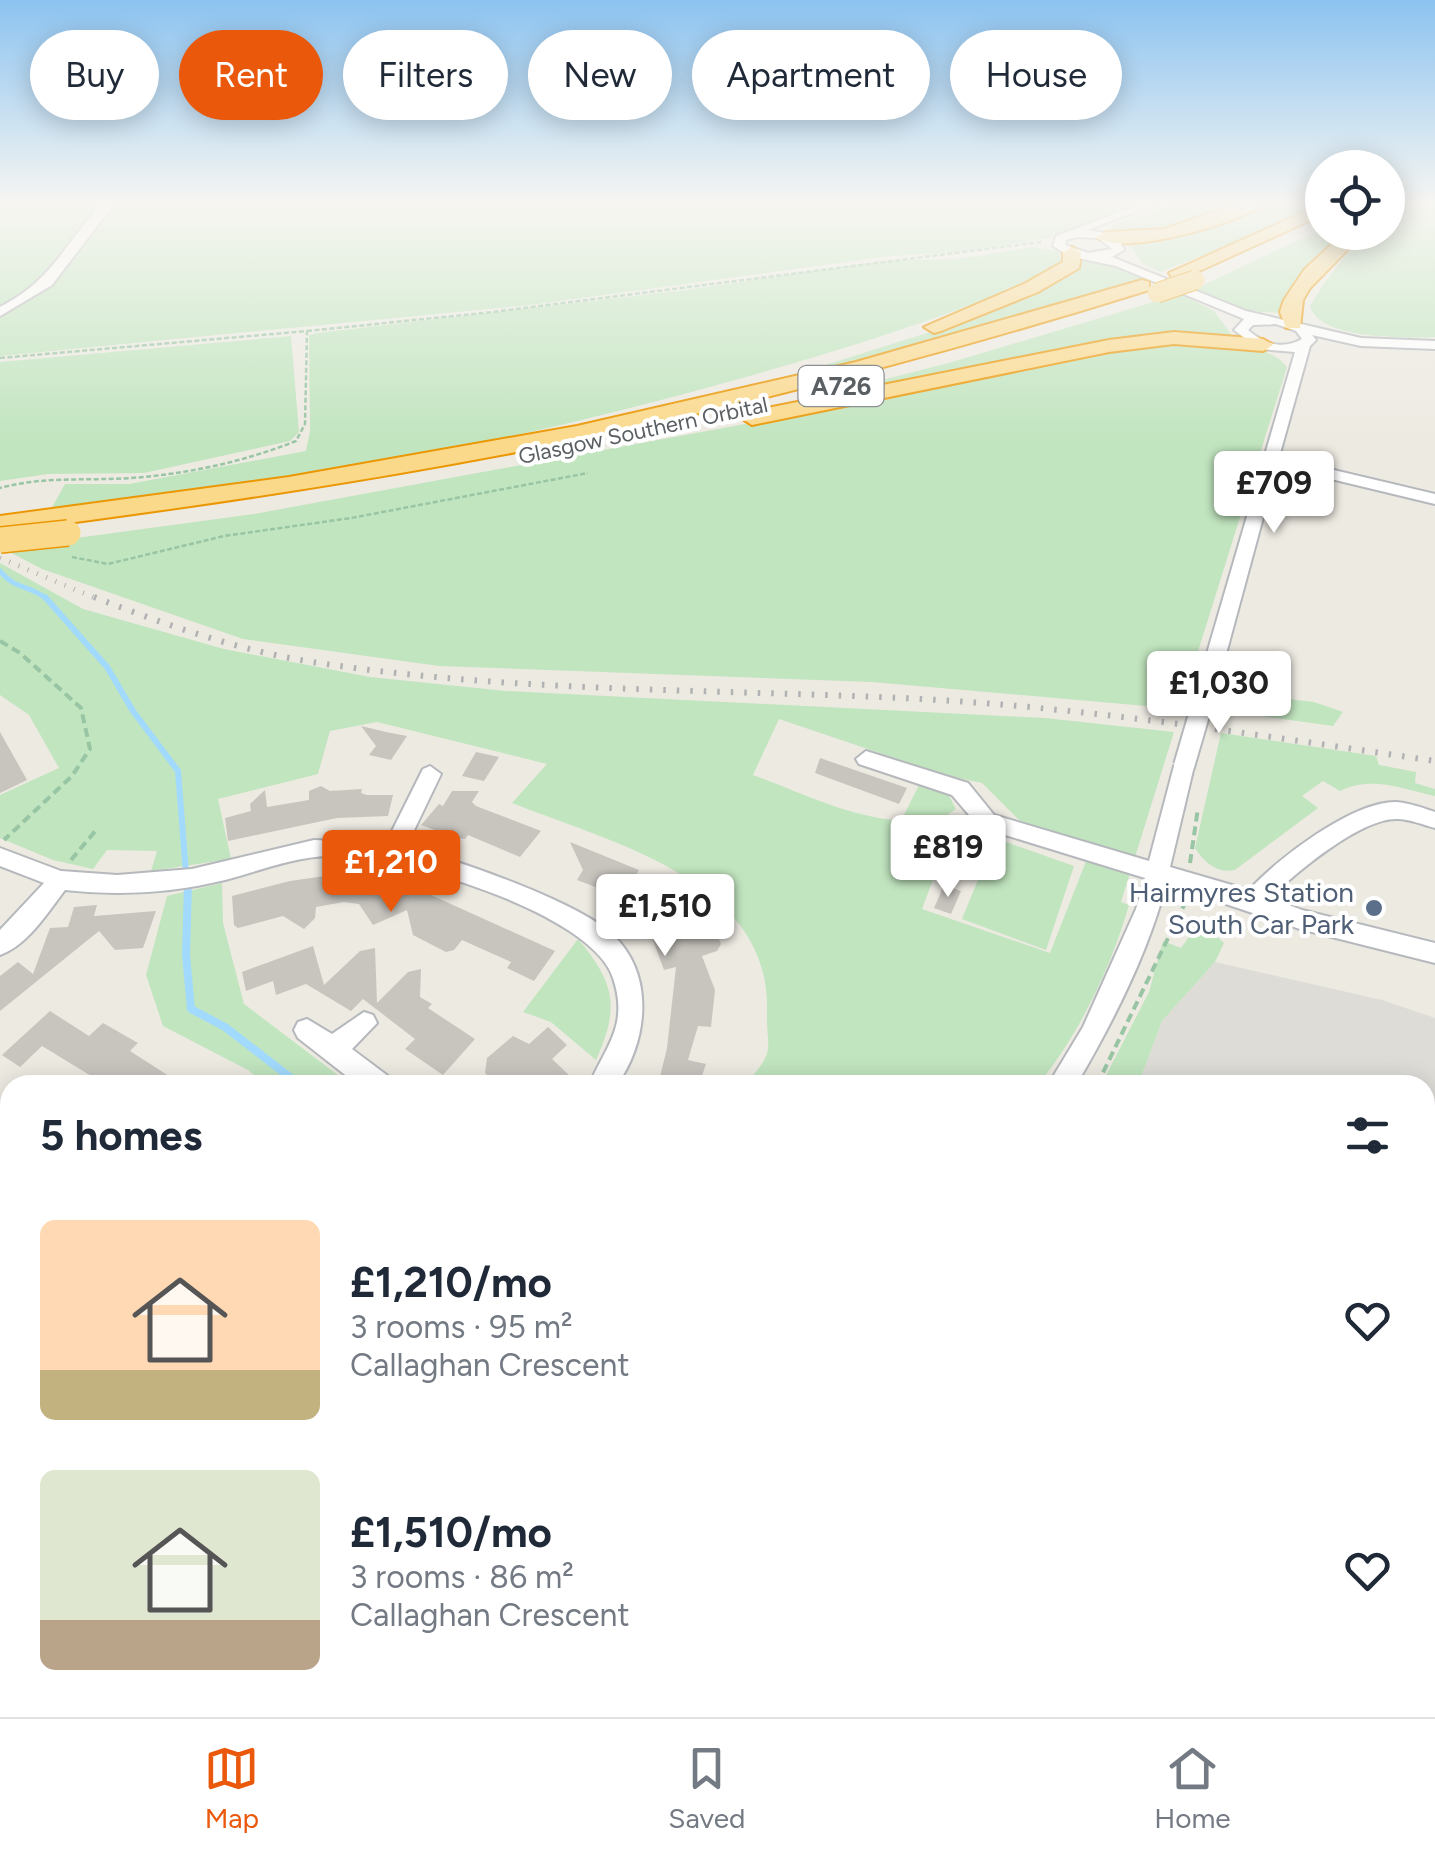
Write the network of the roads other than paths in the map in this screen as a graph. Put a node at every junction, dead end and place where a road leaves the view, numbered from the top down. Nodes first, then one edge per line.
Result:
1 (48, 281) edge
2 (1043, 281) edge
3 (1143, 281) edge
4 (1157, 281) edge
5 (1307, 281) edge
6 (1146, 283) junction
7 (1212, 305) junction
8 (0, 312) edge
9 (1266, 319) junction
10 (1297, 326) junction
11 (1241, 330) junction
12 (1361, 342) junction
13 (1305, 345) junction
14 (1435, 345) edge
15 (1268, 346) junction
16 (1296, 368) junction
17 (578, 439) junction
18 (1271, 460) junction
19 (1435, 499) edge
20 (0, 524) edge
21 (59, 535) junction
22 (0, 540) edge
23 (866, 759) dead end
24 (430, 774) dead end
25 (1435, 820) edge
26 (986, 821) junction
27 (393, 851) junction
28 (0, 858) edge
29 (965, 868) dead end
30 (1156, 872) junction
31 (57, 880) junction
32 (1253, 901) junction
33 (0, 944) edge
34 (1435, 953) edge
35 (364, 1023) dead end
36 (307, 1030) dead end
37 (335, 1048) junction
38 (366, 1075) edge
39 (609, 1075) edge
40 (1067, 1075) edge

1 - 8 street
2 - 17 highway, A726
3 - 6 street
4 - 6 highway, Glasgow Southern Orbital / A726, bridge
5 - 10 highway
6 - 7 street
6 - 17 highway, Glasgow Southern Orbital / A726
7 - 9 street
7 - 11 street
9 - 10 street
9 - 11 street
10 - 12 street
10 - 13 street
11 - 15 street
12 - 13 street
12 - 14 street
13 - 15 street
13 - 16 street
15 - 16 street
15 - 17 highway, A726
16 - 18 street
17 - 21 highway, Glasgow Southern Orbital / A726
18 - 19 street
18 - 30 street, bridge
20 - 21 highway, Glasgow Southern Orbital / A726
21 - 22 highway, Glasgow Southern Orbital / A726, bridge
23 - 26 street
24 - 27 street
25 - 32 street
26 - 29 street
26 - 30 street
27 - 31 street
27 - 39 street
28 - 31 street
30 - 32 street
30 - 40 street
31 - 33 street
32 - 34 street
35 - 37 street
36 - 37 street
37 - 38 street

